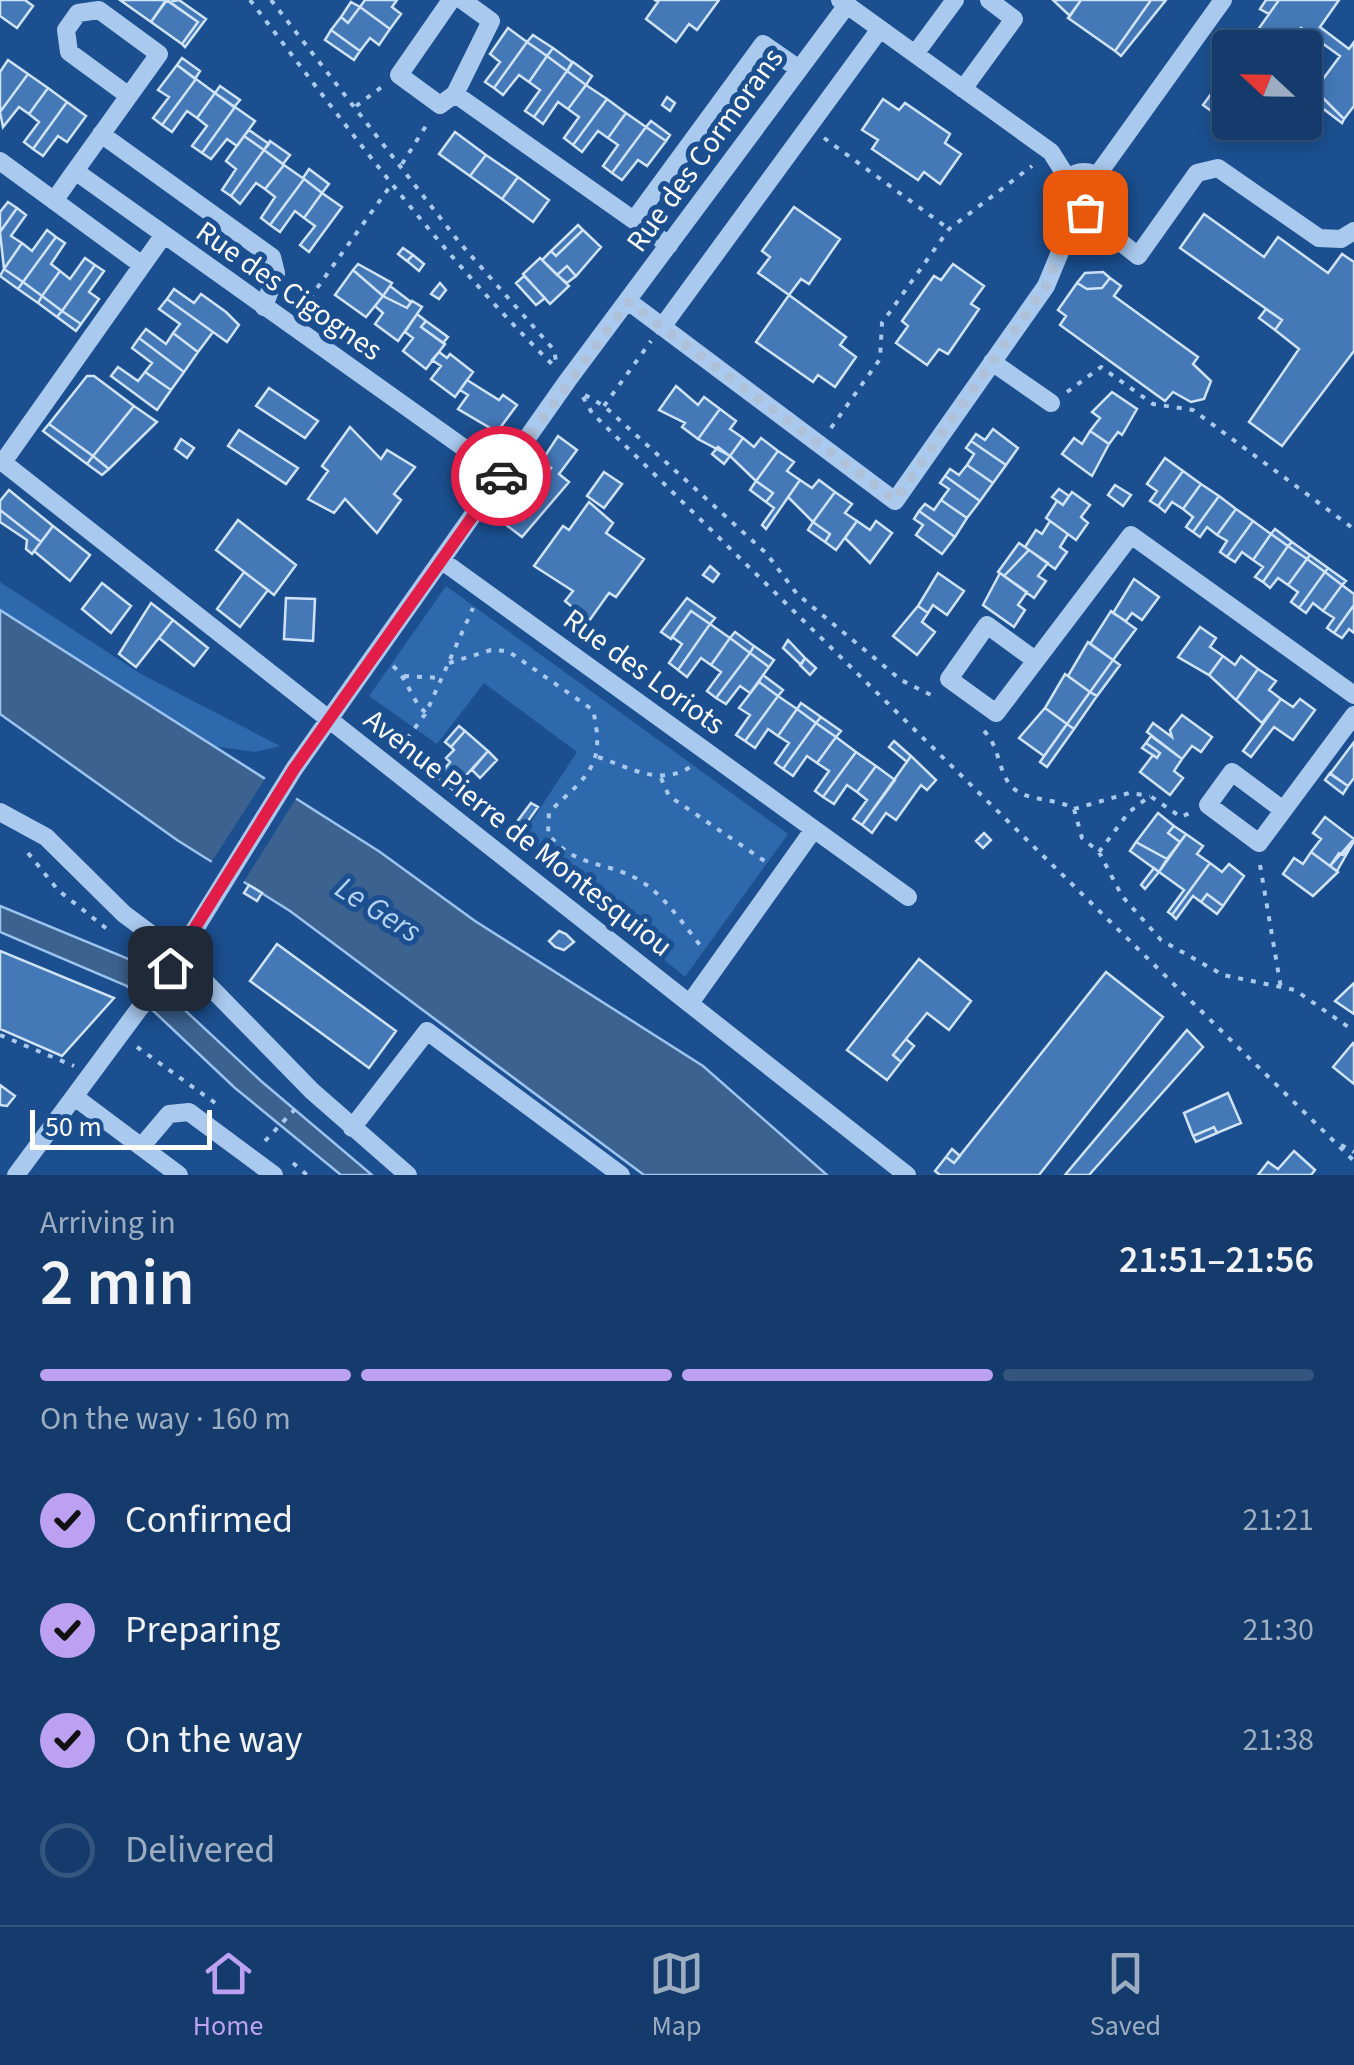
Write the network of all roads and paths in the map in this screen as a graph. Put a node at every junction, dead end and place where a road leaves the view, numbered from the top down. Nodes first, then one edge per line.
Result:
1 (250, 0) edge
2 (271, 0) edge
3 (451, 0) edge
4 (462, 0) edge
5 (955, 0) edge
6 (989, 0) edge
7 (1223, 0) edge
8 (843, 2) edge
9 (880, 29) junction
10 (915, 54) junction
11 (799, 69) junction
12 (398, 75) junction
13 (963, 89) junction
14 (128, 96) junction
15 (447, 99) junction
16 (356, 106) junction
17 (808, 126) junction
18 (101, 134) junction
19 (1051, 152) junction
20 (0, 161) edge
21 (402, 164) junction
22 (74, 171) junction
23 (1096, 176) junction
24 (1068, 179) junction
25 (391, 184) junction
26 (54, 201) junction
27 (1085, 210) junction
28 (634, 220) junction
29 (949, 229) junction
30 (1354, 231) edge
31 (163, 236) junction
32 (670, 245) junction
33 (142, 266) junction
34 (628, 302) junction
35 (264, 307) junction
36 (290, 326) junction
37 (662, 327) junction
38 (992, 362) junction
39 (1051, 403) joint
40 (604, 406) junction
41 (820, 444) junction
42 (2, 461) edge
43 (502, 475) junction
44 (1354, 529) edge
45 (441, 560) junction
46 (482, 590) junction
47 (376, 652) junction
48 (1035, 660) junction
49 (449, 663) junction
50 (404, 676) junction
51 (442, 678) junction
52 (1354, 695) edge
53 (945, 704) dead end
54 (426, 714) junction
55 (1354, 714) edge
56 (328, 719) junction
57 (972, 724) dead end
58 (710, 754) junction
59 (598, 757) junction
60 (386, 765) junction
61 (661, 778) junction
62 (1150, 796) junction
63 (1208, 806) junction
64 (1074, 809) junction
65 (1284, 810) junction
66 (0, 812) edge
67 (814, 829) junction
68 (1259, 843) junction
69 (1099, 852) junction
70 (783, 873) junction
71 (908, 897) dead end
72 (175, 961) junction
73 (717, 965) junction
74 (1281, 988) junction
75 (690, 1003) junction
76 (1354, 1031) edge
77 (0, 1035) edge
78 (93, 1074) junction
79 (76, 1098) junction
80 (296, 1108) dead end
81 (352, 1128) junction
82 (265, 1141) dead end
83 (1336, 1142) junction
84 (142, 1146) junction
85 (1354, 1152) edge
86 (1354, 1161) edge
87 (16, 1175) edge
88 (178, 1175) edge
89 (274, 1175) edge
90 (408, 1175) edge
91 (622, 1175) edge
92 (907, 1175) edge

1 - 25 path
2 - 16 path
3 - 12 street
4 - 15 street
5 - 10 street
6 - 13 street
7 - 23 street
8 - 9 street
8 - 11 street, Rue des Cormorans
9 - 10 street
9 - 17 street
10 - 13 street
11 - 28 street
11 - 32 street, Rue des Cormorans
12 - 15 street
12 - 16 path
13 - 19 street
14 - 14 street
14 - 18 street
15 - 21 path
15 - 28 street
16 - 21 path
17 - 29 path
17 - 37 street
18 - 22 street
18 - 35 street
19 - 24 street
19 - 29 path
20 - 26 street
21 - 25 path
22 - 26 street
22 - 31 street, Rue des Cigognes
23 - 24 street
23 - 27 street
24 - 27 street
25 - 36 path
26 - 33 street
27 - 30 street
27 - 38 street
28 - 32 street
29 - 41 path
31 - 33 street
31 - 35 street, Rue des Cigognes
32 - 34 street, Rue des Cormorans
33 - 42 street
34 - 37 street
34 - 43 street, Rue des Cormorans
35 - 36 street, Rue des Cigognes
36 - 43 street, Rue des Cigognes
37 - 40 path
37 - 41 street
38 - 39 street
38 - 41 street
39 - 44 path
40 - 53 path
40 - 83 path
42 - 56 street, Avenue Pierre de Montesquiou
43 - 45 street, Rue des Cormorans
45 - 46 street, Rue des Loriots
45 - 47 street, Rue des Cormorans
46 - 49 path
46 - 58 street, Rue des Loriots
47 - 50 path
47 - 56 street, Rue des Cormorans
48 - 48 street
48 - 52 street
49 - 51 path
49 - 59 path
50 - 51 path
50 - 54 path
51 - 54 path
54 - 60 path
55 - 65 street
56 - 60 street, Avenue Pierre de Montesquiou
56 - 72 street, Rue des Cormorans
57 - 64 path
58 - 61 path
58 - 67 street, Rue des Loriots
59 - 61 path
59 - 73 path
60 - 75 street, Avenue Pierre de Montesquiou
61 - 70 path
62 - 63 path
62 - 64 path
62 - 69 path
63 - 65 street
63 - 68 street
64 - 69 path
65 - 68 street
66 - 72 street
67 - 70 street
67 - 71 street, Rue des Loriots
68 - 74 path
69 - 74 path
70 - 73 street
72 - 78 street, Rue des Cormorans
72 - 81 street
73 - 75 street
74 - 76 path
75 - 92 street, Avenue Pierre de Montesquiou
77 - 78 path
78 - 79 street, Rue des Cormorans
79 - 84 street
79 - 87 street, Rue des Cormorans
80 - 82 path
81 - 90 street
81 - 91 street
83 - 85 path
83 - 86 path
84 - 88 street
84 - 89 street

